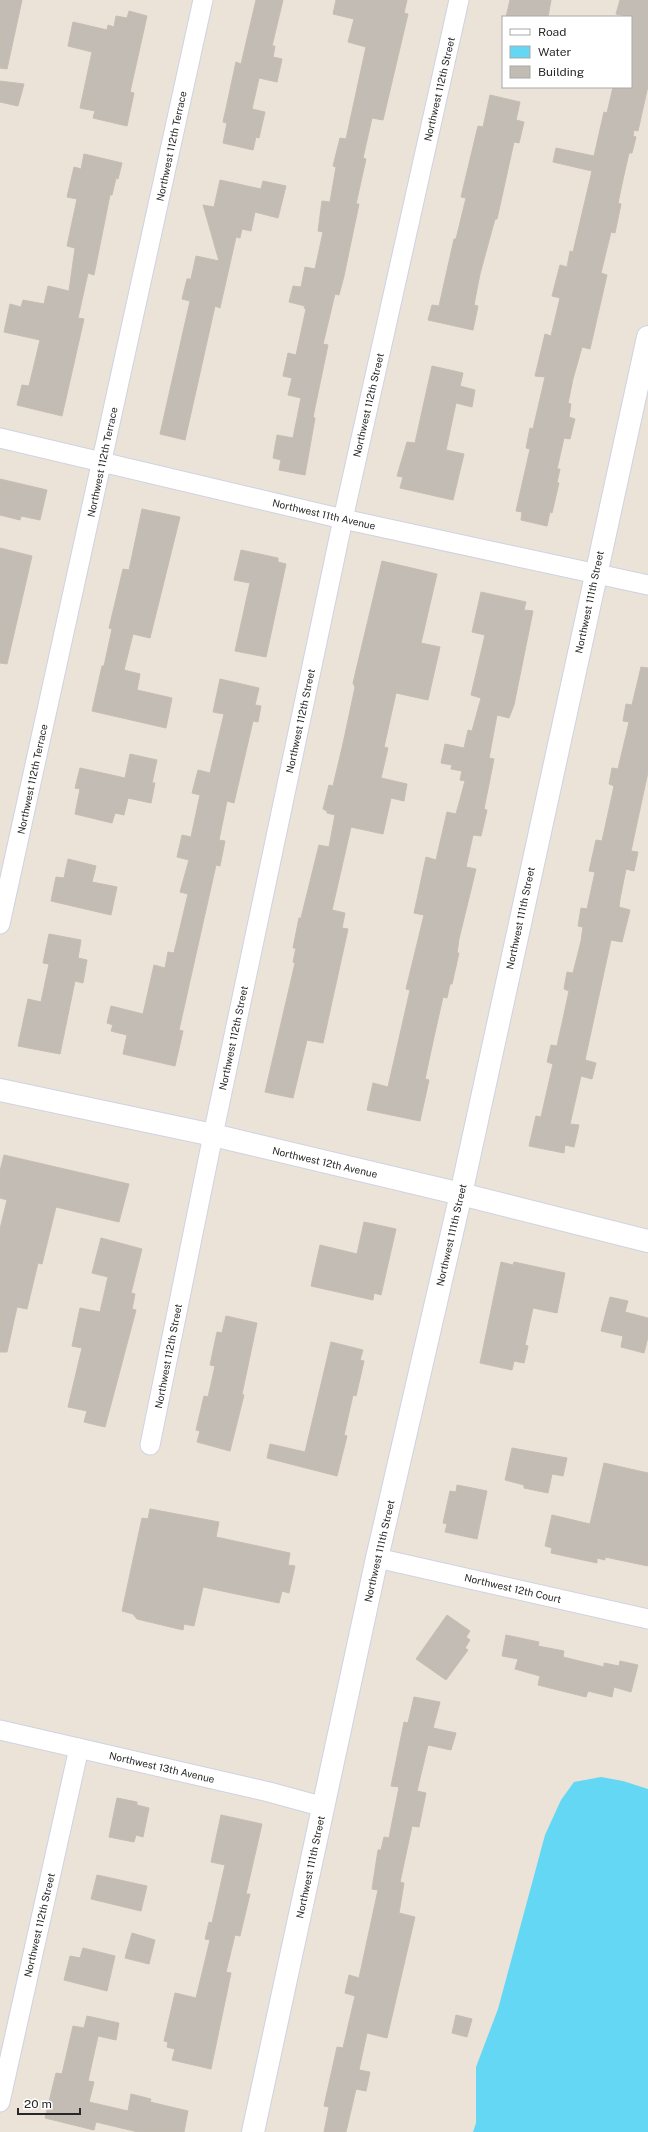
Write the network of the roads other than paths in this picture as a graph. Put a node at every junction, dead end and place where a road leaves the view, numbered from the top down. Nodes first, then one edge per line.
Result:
1 (203, 0) edge
2 (459, 0) edge
3 (648, 337) edge
4 (0, 438) edge
5 (102, 462) junction
6 (343, 518) junction
7 (595, 574) junction
8 (648, 585) edge
9 (0, 924) edge
10 (0, 1090) edge
11 (213, 1135) junction
12 (461, 1194) junction
13 (648, 1242) edge
14 (150, 1445) dead end
15 (377, 1558) junction
16 (648, 1619) edge
17 (0, 1730) edge
18 (79, 1748) junction
19 (324, 1807) junction
20 (0, 2102) edge
21 (253, 2132) edge

1 - 5 street, Northwest 112th Terrace
2 - 6 street, Northwest 112th Street
3 - 7 street, Northwest 111th Street
4 - 5 street, Northwest 11th Avenue
5 - 6 street, Northwest 11th Avenue
5 - 9 street, Northwest 112th Terrace
6 - 7 street, Northwest 11th Avenue
6 - 11 street, Northwest 112th Street
7 - 8 street, Northwest 11th Avenue
7 - 12 street, Northwest 111th Street
10 - 11 street, Northwest 12th Avenue
11 - 12 street, Northwest 12th Avenue
11 - 14 street, Northwest 112th Street
12 - 13 street, Northwest 12th Avenue
12 - 15 street, Northwest 111th Street
15 - 16 street, Northwest 12th Court
15 - 19 street, Northwest 111th Street
17 - 18 street, Northwest 13th Avenue
18 - 19 street, Northwest 13th Avenue
18 - 20 street, Northwest 112th Street
19 - 21 street, Northwest 111th Street

